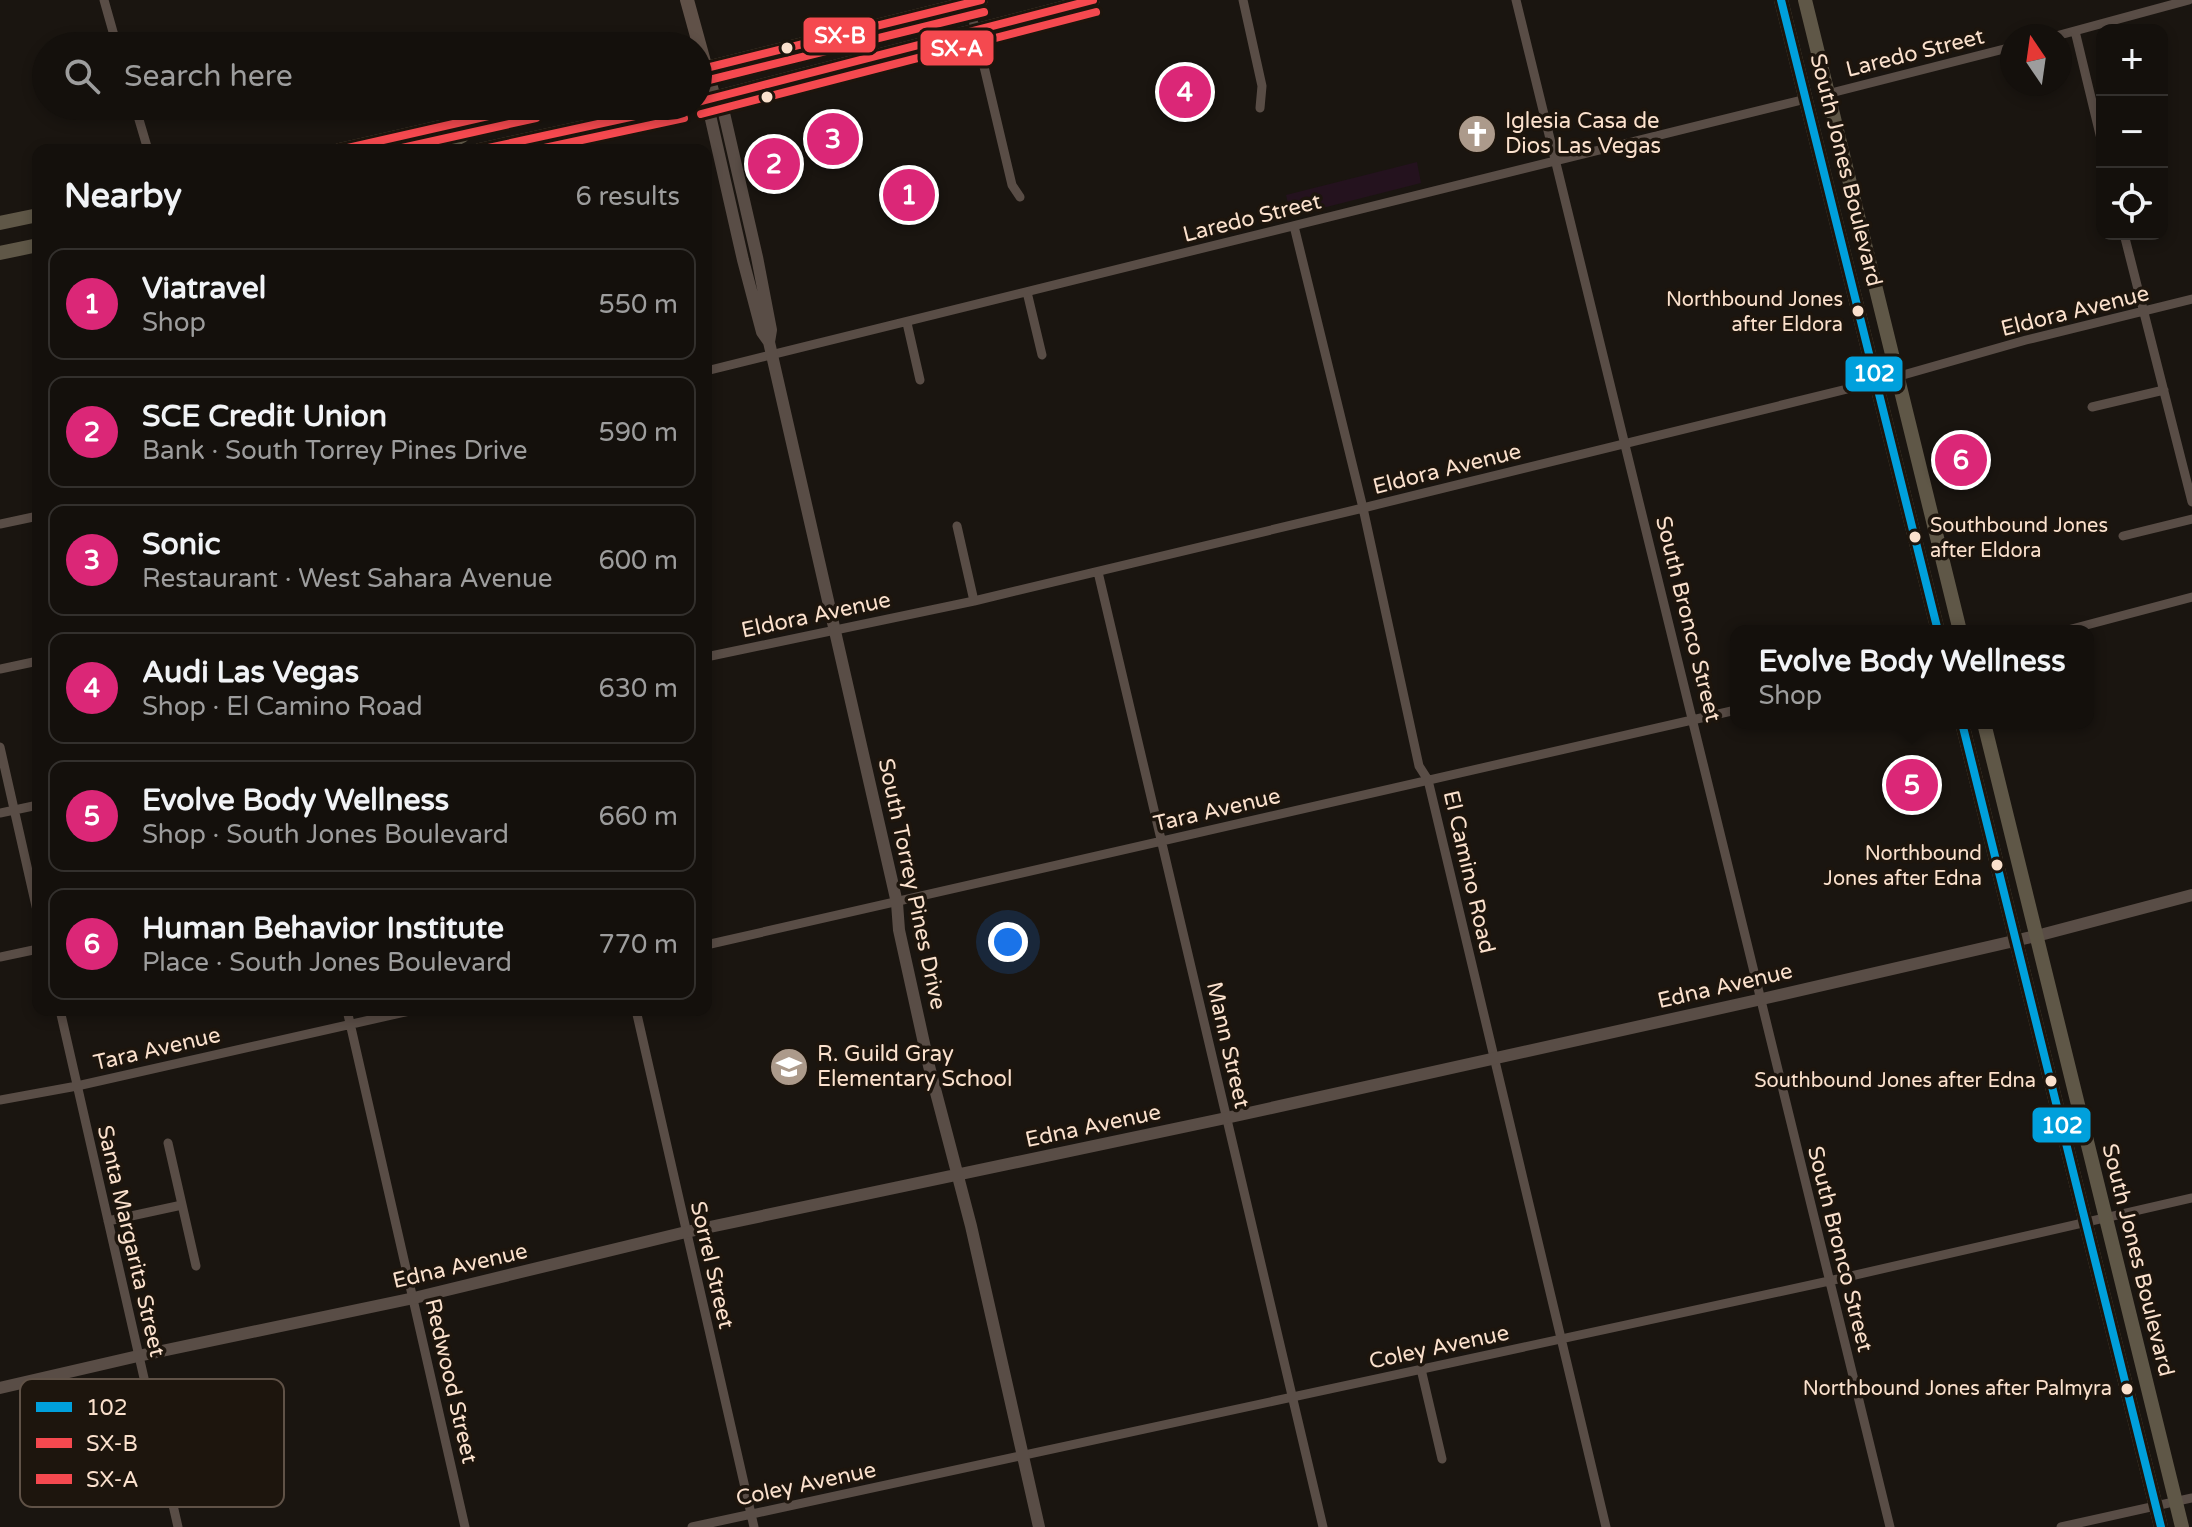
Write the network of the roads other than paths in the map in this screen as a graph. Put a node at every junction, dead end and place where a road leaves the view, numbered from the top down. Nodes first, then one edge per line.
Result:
1 (104, 0) edge
2 (687, 0) edge
3 (1093, 0) edge
4 (1243, 0) edge
5 (1516, 0) edge
6 (1781, 0) edge
7 (1805, 0) edge
8 (2189, 0) edge
9 (975, 2) edge
10 (975, 31) junction
11 (2075, 31) junction
12 (113, 32) edge
13 (694, 32) edge
14 (2072, 32) edge
15 (2000, 50) edge
16 (712, 67) edge
17 (712, 93) edge
18 (1827, 94) junction
19 (714, 98) junction
20 (1806, 99) junction
21 (712, 106) edge
22 (1260, 108) dead end
23 (2096, 118) edge
24 (139, 120) edge
25 (472, 120) edge
26 (475, 120) edge
27 (617, 120) edge
28 (711, 120) edge
29 (430, 130) junction
30 (146, 144) edge
31 (366, 144) edge
32 (425, 144) edge
33 (449, 144) edge
34 (507, 144) edge
35 (1841, 153) junction
36 (1556, 161) junction
37 (1020, 197) dead end
38 (32, 216) edge
39 (0, 223) edge
40 (1294, 226) junction
41 (2126, 240) edge
42 (32, 246) edge
43 (0, 253) edge
44 (757, 257) junction
45 (743, 260) junction
46 (1027, 292) junction
47 (2192, 299) edge
48 (2143, 310) junction
49 (907, 323) junction
50 (769, 342) junction
51 (1042, 355) dead end
52 (772, 356) junction
53 (712, 370) edge
54 (1896, 377) junction
55 (920, 380) dead end
56 (1876, 381) junction
57 (2164, 390) junction
58 (2092, 407) dead end
59 (1627, 444) junction
60 (2192, 502) edge
61 (1363, 508) junction
62 (32, 517) edge
63 (2192, 519) edge
64 (0, 524) edge
65 (957, 526) dead end
66 (2123, 536) dead end
67 (1098, 572) junction
68 (2192, 597) edge
69 (974, 601) junction
70 (1937, 625) edge
71 (1958, 625) edge
72 (2087, 625) edge
73 (835, 630) junction
74 (712, 656) edge
75 (32, 662) edge
76 (0, 669) edge
77 (1730, 711) edge
78 (1694, 720) junction
79 (1963, 729) edge
80 (1985, 729) edge
81 (0, 747) edge
82 (1428, 780) junction
83 (32, 806) edge
84 (14, 810) junction
85 (0, 813) edge
86 (1162, 841) junction
87 (32, 889) edge
88 (2192, 895) edge
89 (897, 903) junction
90 (2035, 936) junction
91 (2015, 941) junction
92 (712, 944) edge
93 (32, 950) edge
94 (0, 957) edge
95 (1762, 999) junction
96 (61, 1016) edge
97 (348, 1016) edge
98 (387, 1016) edge
99 (637, 1016) edge
100 (350, 1024) junction
101 (1495, 1058) junction
102 (77, 1086) junction
103 (0, 1100) edge
104 (1226, 1118) junction
105 (168, 1143) dead end
106 (957, 1176) junction
107 (2192, 1198) edge
108 (182, 1205) junction
109 (2106, 1220) junction
110 (108, 1221) junction
111 (2086, 1224) junction
112 (686, 1232) junction
113 (196, 1266) dead end
114 (1829, 1281) junction
115 (414, 1298) junction
116 (1562, 1339) junction
117 (138, 1356) junction
118 (1421, 1369) junction
119 (39, 1379) edge
120 (143, 1379) edge
121 (20, 1383) edge
122 (0, 1388) edge
123 (1291, 1398) junction
124 (1022, 1456) junction
125 (1442, 1459) dead end
126 (2192, 1498) edge
127 (2176, 1503) junction
128 (2156, 1505) junction
129 (173, 1507) edge
130 (751, 1514) junction
131 (178, 1527) edge
132 (465, 1527) edge
133 (692, 1527) edge
134 (754, 1527) edge
135 (1039, 1527) edge
136 (1323, 1527) edge
137 (1606, 1527) edge
138 (1890, 1527) edge
139 (2061, 1527) edge
140 (2161, 1527) edge
141 (2182, 1527) edge

1 - 12 street
2 - 13 main road, South Torrey Pines Drive
3 - 10 main road
4 - 22 street
5 - 36 street, South Bronco Street
6 - 20 main road, South Jones Boulevard
7 - 18 main road, South Jones Boulevard
8 - 11 street
9 - 10 street
9 - 16 main road
10 - 19 main road
10 - 37 street
11 - 14 street
11 - 23 street
15 - 18 street, Laredo Street
17 - 19 main road, South Torrey Pines Drive
18 - 35 main road, South Jones Boulevard
19 - 21 street, South Torrey Pines Drive
19 - 44 street, South Torrey Pines Drive
20 - 35 main road
20 - 36 street, Laredo Street
20 - 56 main road, South Jones Boulevard
24 - 30 street
25 - 29 main road
26 - 33 main road
27 - 34 main road
28 - 45 street, South Torrey Pines Drive
29 - 31 main road
29 - 32 main road
35 - 54 main road, South Jones Boulevard
36 - 40 street, Laredo Street
36 - 59 street, South Bronco Street
38 - 39 main road
40 - 46 street, Laredo Street
40 - 61 street, El Camino Road
41 - 48 street
42 - 43 main road
44 - 45 street
44 - 50 street, South Torrey Pines Drive
45 - 50 street, South Torrey Pines Drive
46 - 49 street, Laredo Street
46 - 51 street
47 - 48 street, Eldora Avenue
48 - 54 street, Eldora Avenue
48 - 57 street
49 - 52 street, Laredo Street
49 - 55 street
50 - 52 street, South Torrey Pines Drive
52 - 53 street, Laredo Street
52 - 73 street, South Torrey Pines Drive
54 - 56 street, Eldora Avenue
54 - 71 main road, South Jones Boulevard
56 - 59 street, Eldora Avenue
56 - 70 main road, South Jones Boulevard
57 - 58 street
57 - 60 street
59 - 61 street, Eldora Avenue
59 - 78 street, South Bronco Street
61 - 67 street, Eldora Avenue
61 - 82 street, El Camino Road
62 - 64 street
63 - 66 street
65 - 69 street
67 - 69 street, Eldora Avenue
67 - 86 street, Mann Street
68 - 72 street
69 - 73 street, Eldora Avenue
73 - 74 street, Eldora Avenue
73 - 89 street, South Torrey Pines Drive
75 - 76 street
77 - 78 street, Tara Avenue
78 - 82 street, Tara Avenue
78 - 95 street, South Bronco Street
79 - 91 main road, South Jones Boulevard
80 - 90 main road, South Jones Boulevard
81 - 84 street
82 - 86 street, Tara Avenue
82 - 101 street, El Camino Road
83 - 84 street
84 - 85 street
84 - 87 street
86 - 89 street, Tara Avenue
86 - 104 street, Mann Street
88 - 90 street, Edna Avenue
89 - 92 street, Tara Avenue
89 - 106 street, South Torrey Pines Drive
90 - 91 street, Edna Avenue
90 - 109 main road, South Jones Boulevard
91 - 95 street, Edna Avenue
91 - 111 main road, South Jones Boulevard
93 - 94 street
95 - 101 street, Edna Avenue
95 - 114 street, South Bronco Street
96 - 102 street, Santa Margarita Street
97 - 100 street, Redwood Street
98 - 100 street, Tara Avenue
99 - 112 street, Sorrel Street
100 - 102 street, Tara Avenue
100 - 115 street, Redwood Street
101 - 104 street, Edna Avenue
101 - 116 street, El Camino Road
102 - 103 street, Tara Avenue
102 - 110 street, Santa Margarita Street
104 - 106 street, Edna Avenue
104 - 123 street, Mann Street
105 - 108 street
106 - 112 street, Edna Avenue
106 - 124 street, South Torrey Pines Drive
107 - 109 street, Coley Avenue
108 - 110 street
108 - 113 street
109 - 111 street, Coley Avenue
109 - 127 main road, South Jones Boulevard
110 - 117 street, Santa Margarita Street
111 - 114 street, Coley Avenue
111 - 128 main road, South Jones Boulevard
112 - 115 street, Edna Avenue
112 - 130 street, Sorrel Street
114 - 116 street, Coley Avenue
114 - 138 street, South Bronco Street
115 - 117 street, Edna Avenue
115 - 132 street, Redwood Street
116 - 118 street, Coley Avenue
116 - 137 street, El Camino Road
117 - 119 street, Edna Avenue
117 - 120 street, Santa Margarita Street
118 - 123 street, Coley Avenue
118 - 125 street
121 - 122 street, Edna Avenue
123 - 124 street, Coley Avenue
123 - 136 street, Mann Street
124 - 130 street, Coley Avenue
124 - 135 street, South Torrey Pines Drive
126 - 127 street
127 - 128 street
127 - 141 main road, South Jones Boulevard
128 - 139 street
128 - 140 main road, South Jones Boulevard
129 - 131 street, Santa Margarita Street
130 - 133 street, Coley Avenue
130 - 134 street, Sorrel Street

